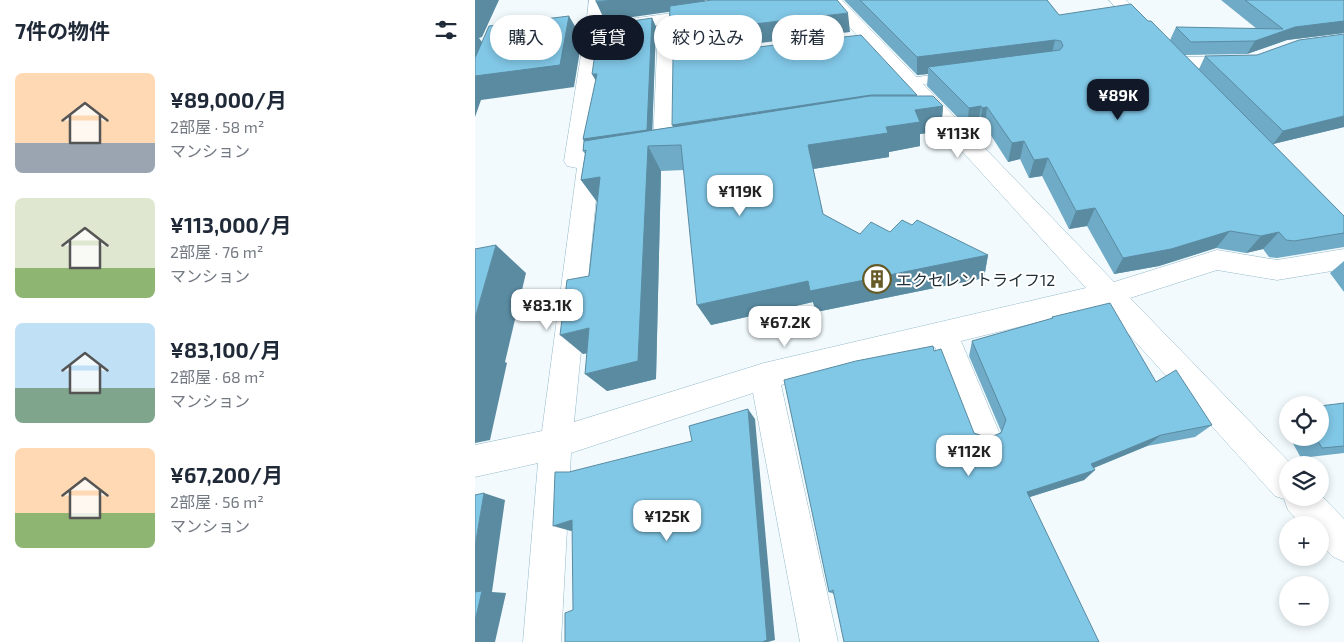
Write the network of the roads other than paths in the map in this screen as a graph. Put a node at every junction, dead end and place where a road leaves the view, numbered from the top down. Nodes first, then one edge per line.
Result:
1 (597, 0) edge
2 (833, 0) edge
3 (1117, 0) edge
4 (713, 8) edge
5 (596, 15) edge
6 (684, 15) edge
7 (1257, 58) edge
8 (590, 60) edge
9 (682, 60) edge
10 (666, 62) joint
11 (1179, 63) junction
12 (957, 76) edge
13 (910, 82) junction
14 (1199, 83) edge
15 (911, 113) edge
16 (940, 113) junction
17 (664, 146) edge
18 (1344, 259) edge
19 (1109, 294) junction
20 (944, 334) junction
21 (765, 376) junction
22 (983, 432) dead end
23 (556, 443) junction
24 (475, 461) edge
25 (1279, 475) edge
26 (1308, 506) edge
27 (1344, 544) edge
28 (542, 642) edge
29 (819, 642) edge

1 - 5 street
2 - 13 street
3 - 11 street
4 - 6 street
7 - 11 street
8 - 23 street
9 - 10 street
10 - 17 street
11 - 14 street
12 - 13 lane
13 - 16 street
15 - 16 street
16 - 19 street
18 - 19 street
19 - 20 street
19 - 25 street
20 - 21 street
20 - 22 street
21 - 23 street
21 - 29 street
23 - 24 street
23 - 28 street
26 - 27 street

